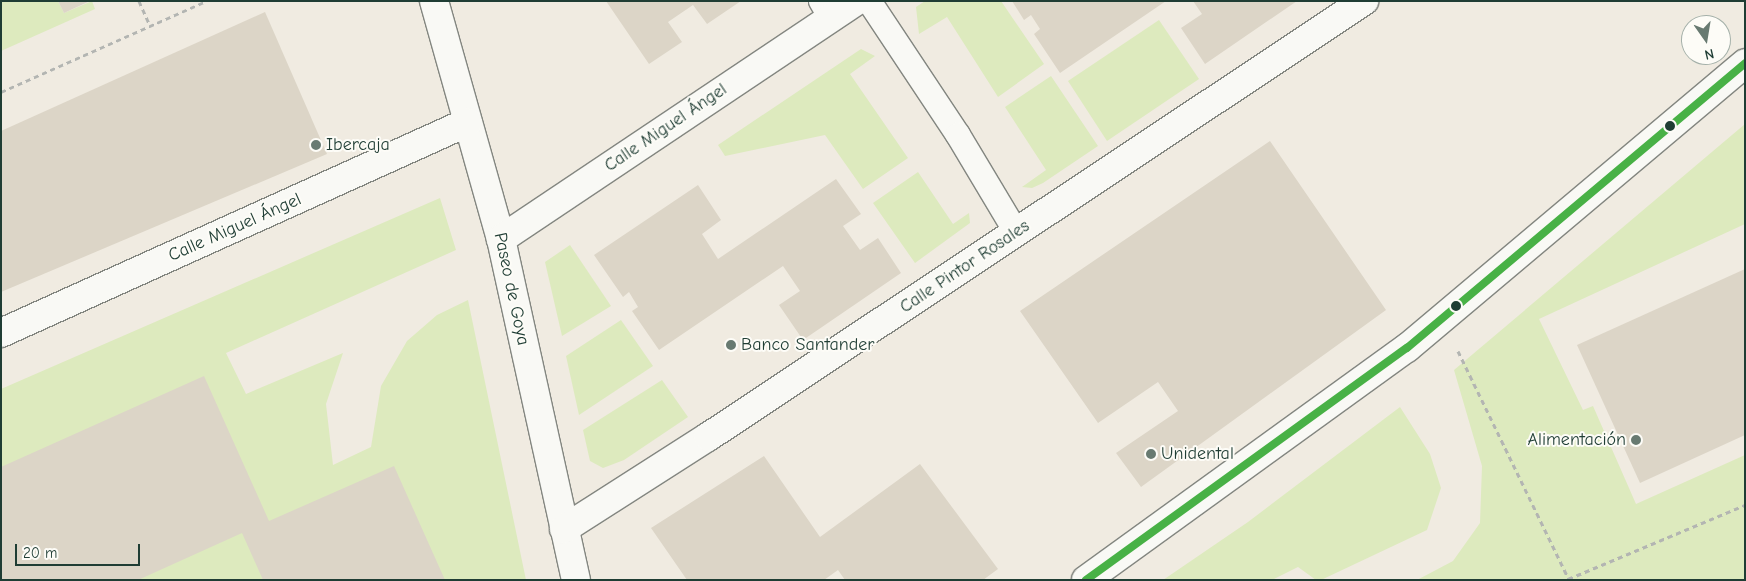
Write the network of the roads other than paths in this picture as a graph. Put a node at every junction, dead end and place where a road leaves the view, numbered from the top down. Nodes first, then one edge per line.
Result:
1 (434, 1) edge
2 (856, 1) edge
3 (868, 1) edge
4 (1364, 1) edge
5 (826, 10) edge
6 (1745, 63) edge
7 (468, 122) junction
8 (1016, 232) junction
9 (501, 238) junction
10 (1, 334) edge
11 (564, 529) junction
12 (576, 580) edge
13 (1086, 580) edge

1 - 7 street, Paseo de Goya
2 - 5 street, Calle Miguel Ángel
3 - 8 lane
4 - 8 street, Calle Pintor Rosales
5 - 9 street, Calle Miguel Ángel
6 - 13 street
7 - 9 street, Paseo de Goya
7 - 10 street, Calle Miguel Ángel
8 - 11 street, Calle Pintor Rosales
9 - 11 street, Paseo de Goya
11 - 12 street, Paseo de Goya

